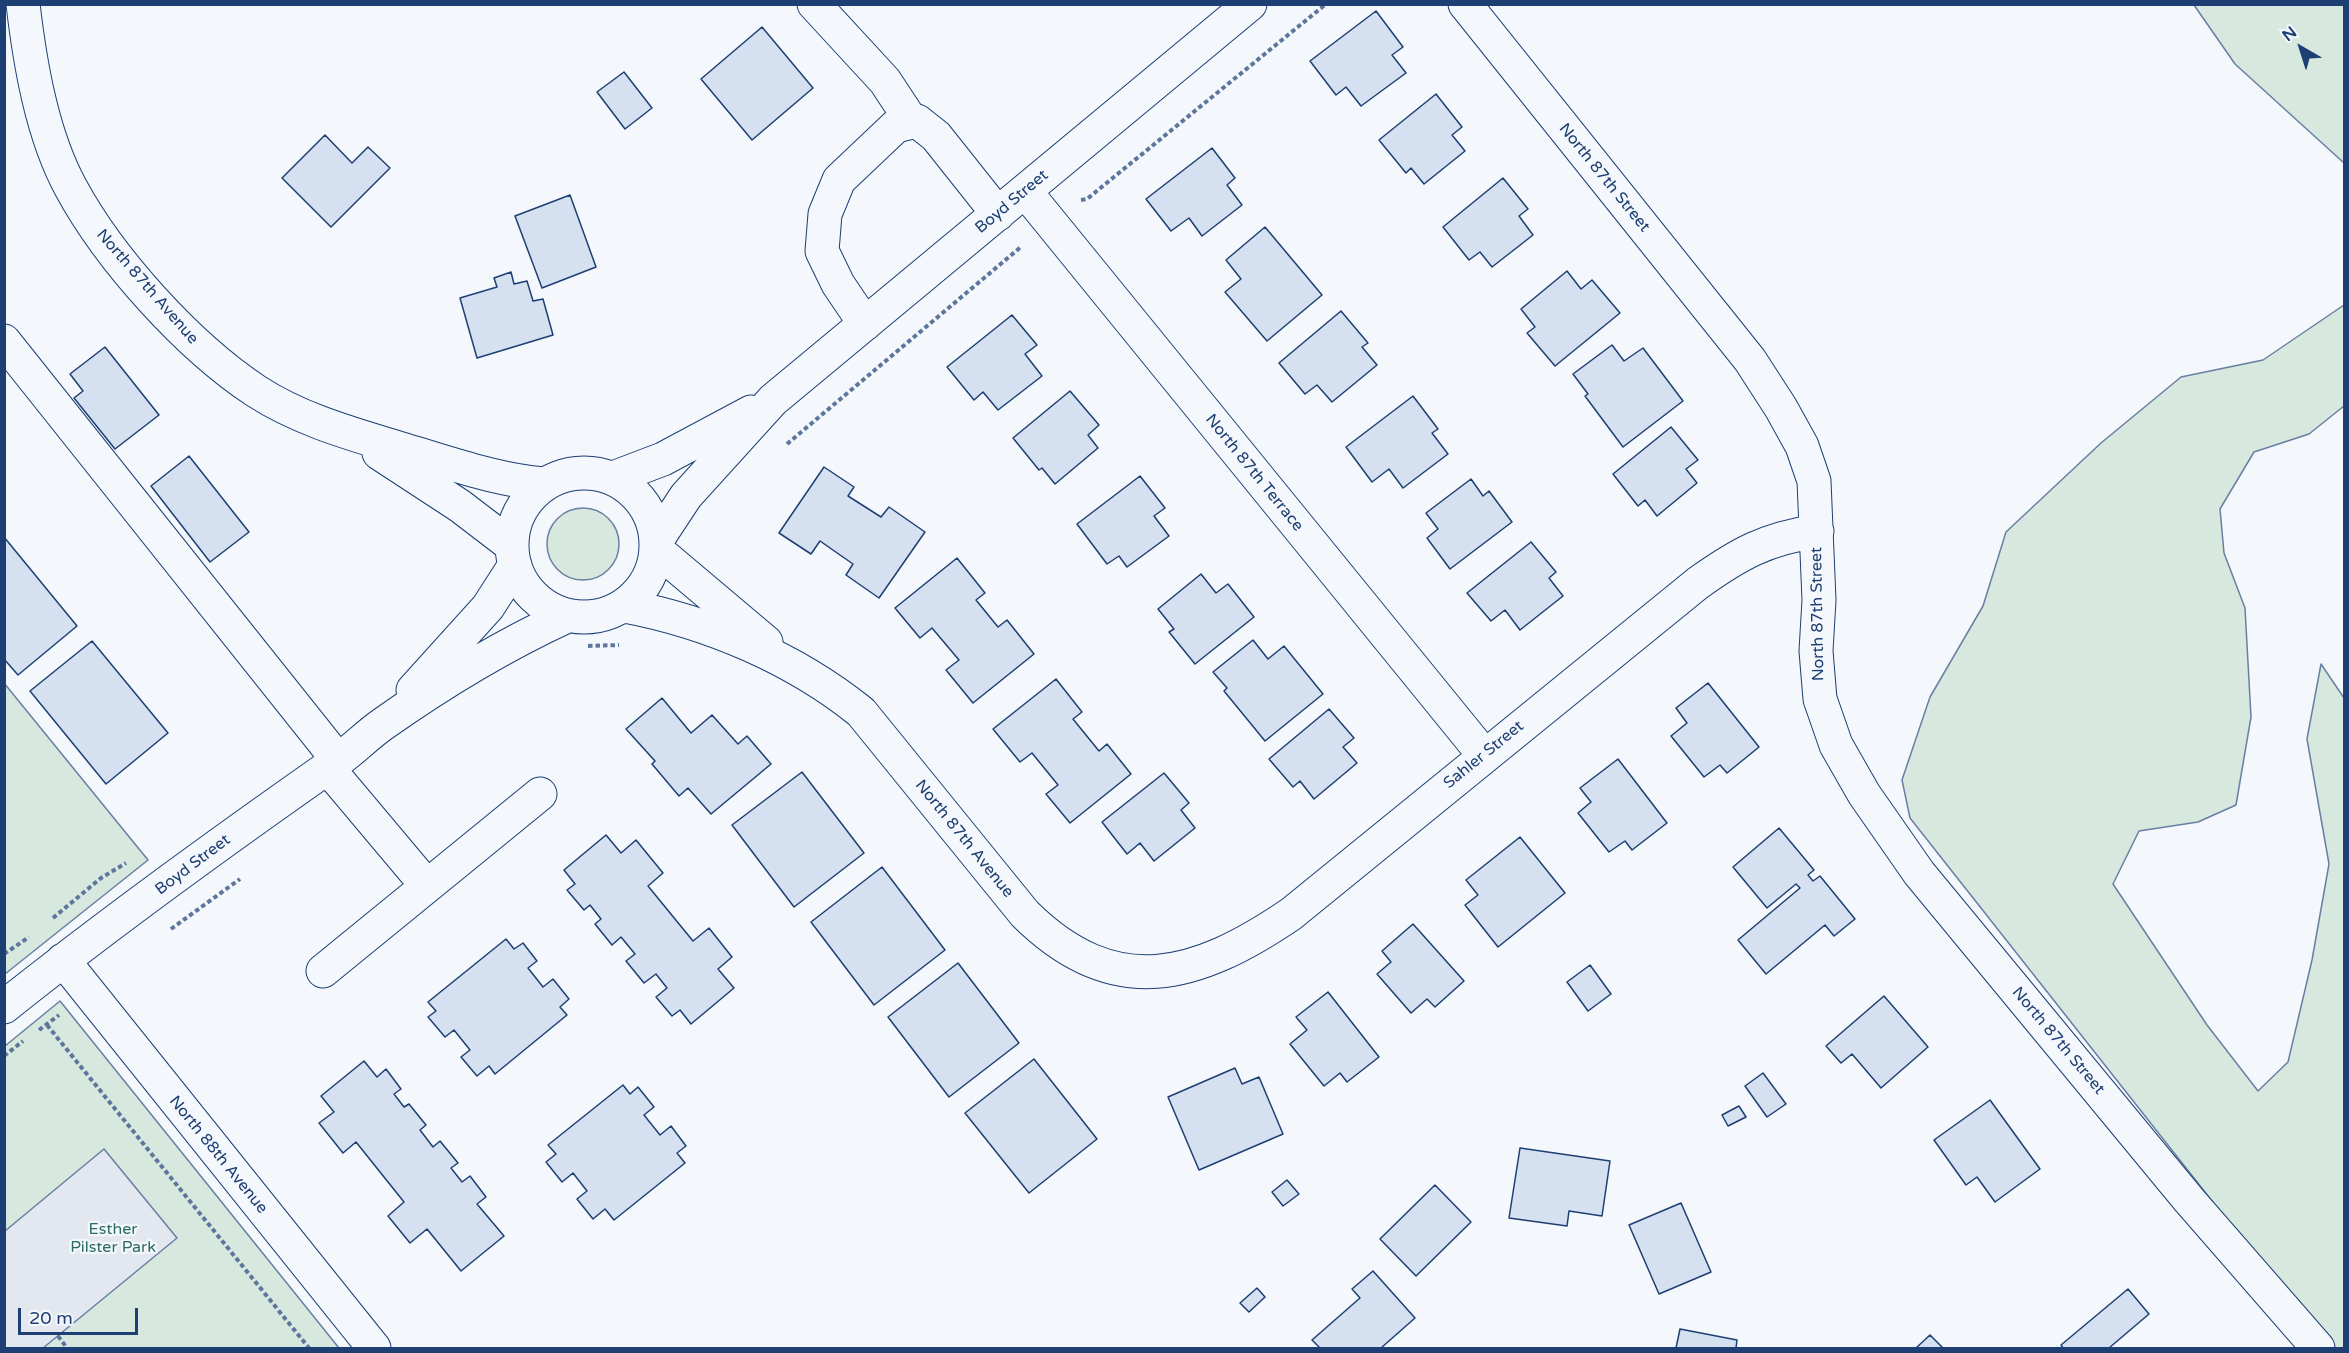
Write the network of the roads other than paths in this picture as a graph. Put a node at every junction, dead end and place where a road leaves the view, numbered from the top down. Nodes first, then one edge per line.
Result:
1 (23, 4) edge
2 (814, 4) edge
3 (1250, 4) edge
4 (1465, 4) edge
5 (912, 122) junction
6 (1025, 190) junction
7 (998, 214) junction
8 (865, 324) junction
9 (4, 341) edge
10 (773, 400) junction
11 (339, 430) junction
12 (613, 478) junction
13 (544, 484) junction
14 (1817, 531) junction
15 (657, 545) junction
16 (513, 555) junction
17 (625, 606) junction
18 (567, 616) junction
19 (800, 670) junction
20 (382, 725) junction
21 (1484, 755) junction
22 (332, 764) junction
23 (540, 794) dead end
24 (427, 886) junction
25 (63, 960) junction
26 (322, 971) dead end
27 (1148, 972) joint
28 (4, 1007) edge
29 (374, 1348) edge
30 (2318, 1348) edge

1 - 11 street, North 87th Avenue
2 - 5 street
3 - 6 street, Boyd Street
4 - 14 street, North 87th Street
5 - 7 street
5 - 8 street
6 - 7 street, Boyd Street
6 - 21 street, North 87th Terrace
7 - 8 street, Boyd Street
8 - 10 street, Boyd Street
9 - 22 street
10 - 12 street, Boyd Street
10 - 15 street, Boyd Street
11 - 13 street, North 87th Avenue
11 - 16 street, North 87th Avenue
12 - 13 street, Boyd Street
12 - 15 street, Boyd Street
13 - 16 street, Boyd Street
14 - 21 street, Sahler Street
14 - 30 street, North 87th Street
15 - 17 street, Boyd Street
15 - 19 street, North 87th Avenue
16 - 18 street, Boyd Street
16 - 20 street, Boyd Street
17 - 18 street, Boyd Street
17 - 19 street, North 87th Avenue
18 - 20 street, Boyd Street
19 - 27 street, North 87th Avenue
20 - 22 street, Boyd Street
21 - 27 street, Sahler Street
22 - 24 street
22 - 25 street, Boyd Street
23 - 24 street
24 - 26 street
25 - 28 street, Boyd Street
25 - 29 street, North 88th Avenue

